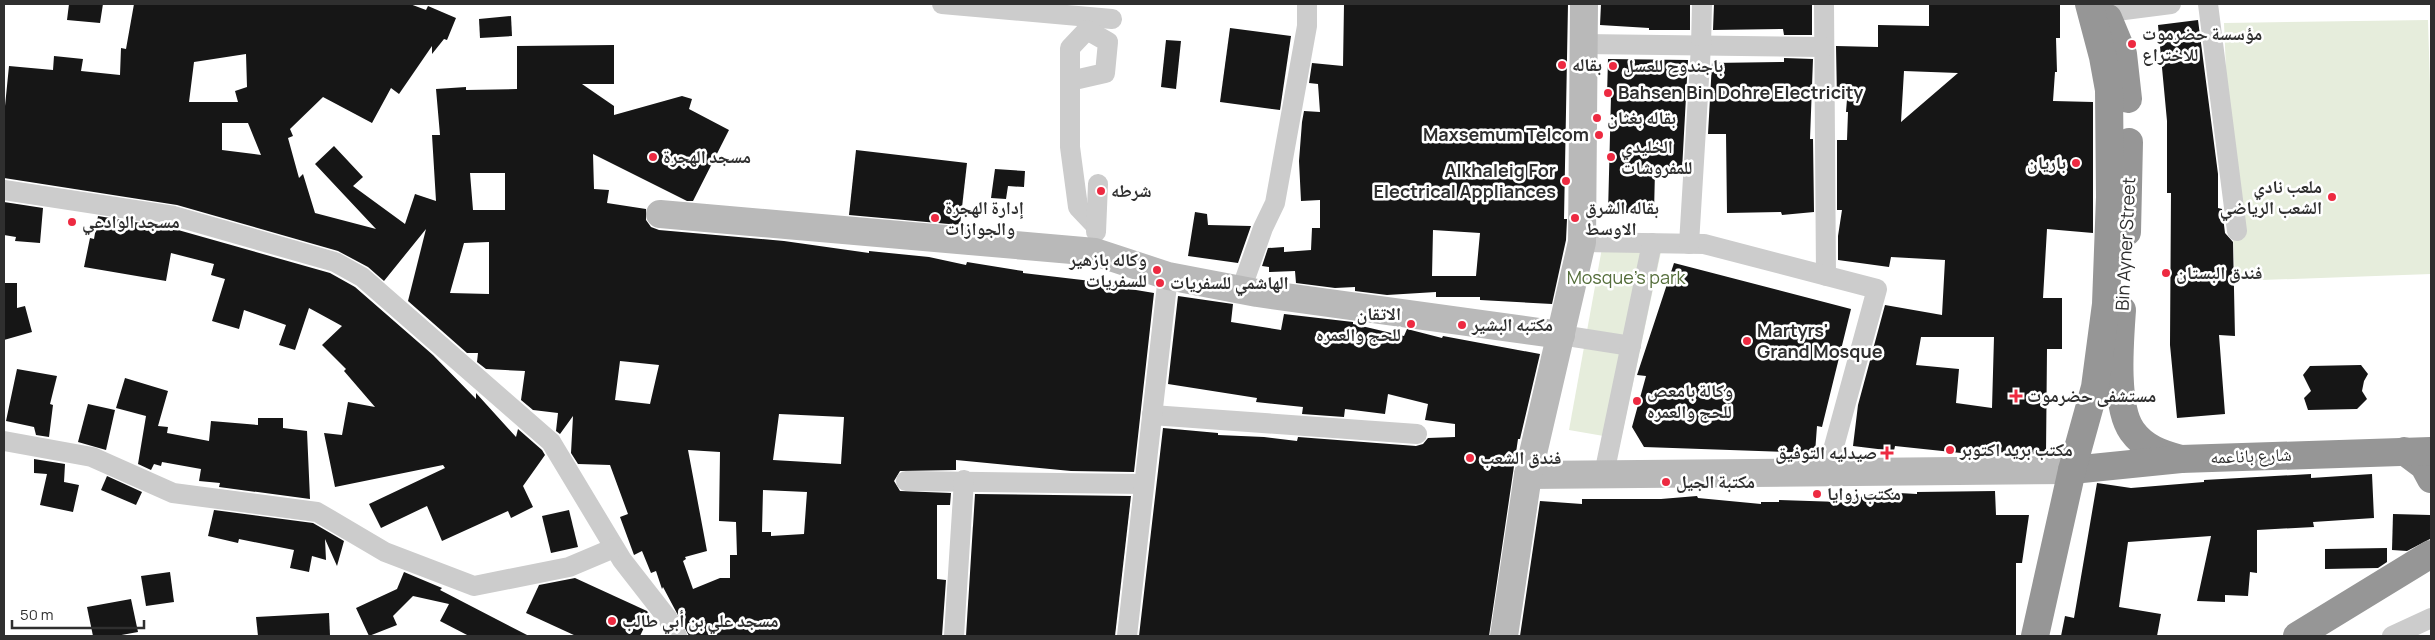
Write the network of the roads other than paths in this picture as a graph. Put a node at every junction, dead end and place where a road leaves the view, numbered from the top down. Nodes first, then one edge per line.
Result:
1 (942, 4) edge
2 (1307, 4) edge
3 (1584, 4) edge
4 (1702, 4) edge
5 (1824, 4) edge
6 (2170, 4) edge
7 (2208, 4) edge
8 (2095, 8) edge
9 (1114, 11) edge
10 (1108, 42) junction
11 (1584, 44) junction
12 (1702, 46) junction
13 (1824, 48) junction
14 (1070, 81) junction
15 (1098, 184) dead end
16 (4, 190) edge
17 (660, 214) dead end
18 (2237, 232) dead end
19 (1095, 239) junction
20 (1582, 242) junction
21 (1652, 243) junction
22 (1689, 244) junction
23 (1168, 276) junction
24 (1826, 276) junction
25 (1241, 290) junction
26 (1561, 335) junction
27 (1631, 346) junction
28 (1152, 415) junction
29 (1417, 434) dead end
30 (4, 441) edge
31 (2404, 451) junction
32 (2431, 451) edge
33 (2181, 459) junction
34 (2072, 470) junction
35 (1827, 472) junction
36 (1604, 474) junction
37 (1528, 475) junction
38 (2431, 479) edge
39 (964, 480) junction
40 (906, 481) dead end
41 (1144, 484) junction
42 (614, 548) junction
43 (2431, 554) edge
44 (2335, 613) junction
45 (2431, 618) edge
46 (677, 636) edge
47 (954, 636) edge
48 (1127, 636) edge
49 (1504, 636) edge
50 (2035, 636) edge
51 (2297, 636) edge
52 (2319, 636) edge
53 (2392, 636) edge

1 - 9 street
2 - 25 street
3 - 11 street
4 - 12 street
5 - 13 street
6 - 8 street
7 - 18 street
8 - 33 highway, Bin Ayner Street
8 - 34 highway, Bin Ayner Street
9 - 10 street
10 - 14 street
10 - 14 street
11 - 12 street
11 - 20 street
12 - 13 street
12 - 22 street
13 - 24 street
14 - 19 street
15 - 19 street
16 - 42 street
17 - 19 street
19 - 23 street
20 - 21 street
20 - 26 street
21 - 22 street
21 - 27 street
22 - 24 street
23 - 25 street
23 - 28 street
24 - 35 street
25 - 26 street
26 - 27 street
26 - 37 street
27 - 36 street
28 - 29 street
28 - 41 street
30 - 42 street
31 - 32 highway, شارع باناعمه
31 - 33 highway, شارع باناعمه
31 - 38 highway
33 - 34 highway, شارع باناعمه
34 - 35 street
34 - 50 highway, Bin Ayner Street
35 - 36 street
36 - 37 street
37 - 49 street
39 - 40 street
39 - 41 street
39 - 47 street
41 - 48 street
42 - 46 street
43 - 44 highway
44 - 51 highway
44 - 52 highway
45 - 53 street

